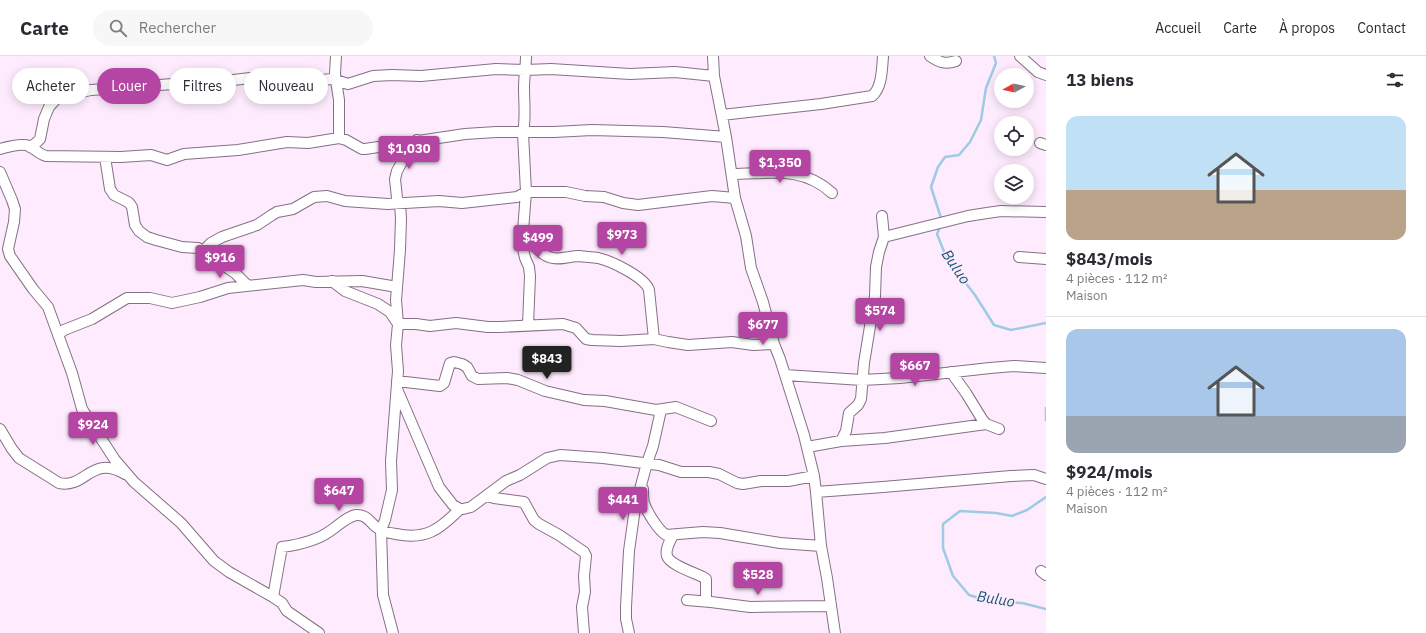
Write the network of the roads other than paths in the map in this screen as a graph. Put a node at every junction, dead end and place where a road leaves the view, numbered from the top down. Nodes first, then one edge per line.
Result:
1 (336, 56) edge
2 (526, 56) edge
3 (883, 56) edge
4 (930, 56) edge
5 (1020, 56) edge
6 (714, 57) edge
7 (956, 61) dead end
8 (526, 70) junction
9 (1046, 75) edge
10 (714, 76) junction
11 (335, 79) junction
12 (722, 115) junction
13 (523, 133) junction
14 (726, 137) junction
15 (339, 138) junction
16 (417, 140) junction
17 (30, 147) junction
18 (0, 148) edge
19 (105, 157) junction
20 (0, 172) edge
21 (732, 174) junction
22 (526, 192) junction
23 (832, 193) dead end
24 (735, 198) junction
25 (400, 204) junction
26 (1046, 212) edge
27 (882, 216) dead end
28 (524, 230) junction
29 (884, 237) junction
30 (204, 251) junction
31 (1019, 257) dead end
32 (1046, 259) edge
33 (332, 281) junction
34 (248, 286) junction
35 (397, 287) junction
36 (398, 324) junction
37 (528, 325) junction
38 (58, 335) junction
39 (654, 339) junction
40 (774, 344) junction
41 (1046, 368) edge
42 (951, 372) junction
43 (785, 375) junction
44 (862, 380) junction
45 (397, 385) junction
46 (661, 410) junction
47 (712, 421) dead end
48 (986, 424) junction
49 (0, 429) edge
50 (999, 429) dead end
51 (841, 441) junction
52 (807, 447) junction
53 (647, 463) junction
54 (128, 476) junction
55 (814, 476) junction
56 (643, 478) junction
57 (1046, 479) edge
58 (816, 492) junction
59 (486, 496) junction
60 (460, 509) junction
61 (381, 530) junction
62 (673, 535) junction
63 (820, 546) junction
64 (273, 597) junction
65 (687, 600) dead end
66 (706, 601) junction
67 (831, 606) junction
68 (319, 633) edge
69 (393, 633) edge
70 (584, 633) edge
71 (629, 633) edge
72 (835, 633) edge

1 - 11 street
2 - 8 street
3 - 12 street
4 - 7 street
5 - 9 street
6 - 10 street
8 - 10 street
8 - 11 street
8 - 13 street
10 - 12 street
11 - 15 street
11 - 17 street
12 - 14 street
13 - 14 street
13 - 16 street
13 - 22 street
14 - 21 street
15 - 16 street
15 - 19 street
16 - 25 street
17 - 18 street
17 - 19 street
19 - 30 street
20 - 38 street
21 - 23 street
21 - 24 street
22 - 24 street
22 - 25 street
22 - 28 street
24 - 40 street
25 - 30 street
25 - 35 street
26 - 29 street
27 - 29 street
28 - 37 street
28 - 39 street
29 - 44 street
30 - 34 street
31 - 32 street
33 - 34 street
33 - 35 street
33 - 36 street
34 - 38 street
35 - 36 street
36 - 37 street
36 - 45 street
37 - 39 street
38 - 54 street
39 - 40 street
40 - 43 street
41 - 42 street
42 - 44 street
42 - 48 street
43 - 44 street
43 - 52 street
44 - 51 street
45 - 46 street
45 - 60 street
45 - 61 street
46 - 47 street
46 - 53 street
48 - 50 street
48 - 51 street
49 - 54 street
51 - 52 street
52 - 55 street
53 - 55 street
53 - 56 street
53 - 59 street
54 - 64 street
55 - 58 street
56 - 62 street
56 - 71 street
57 - 58 street
58 - 63 street
59 - 60 street
59 - 70 street
60 - 61 street
61 - 64 street
61 - 69 street
62 - 63 street
62 - 66 street
63 - 67 street
64 - 68 street
65 - 66 street
66 - 67 street
67 - 72 street

